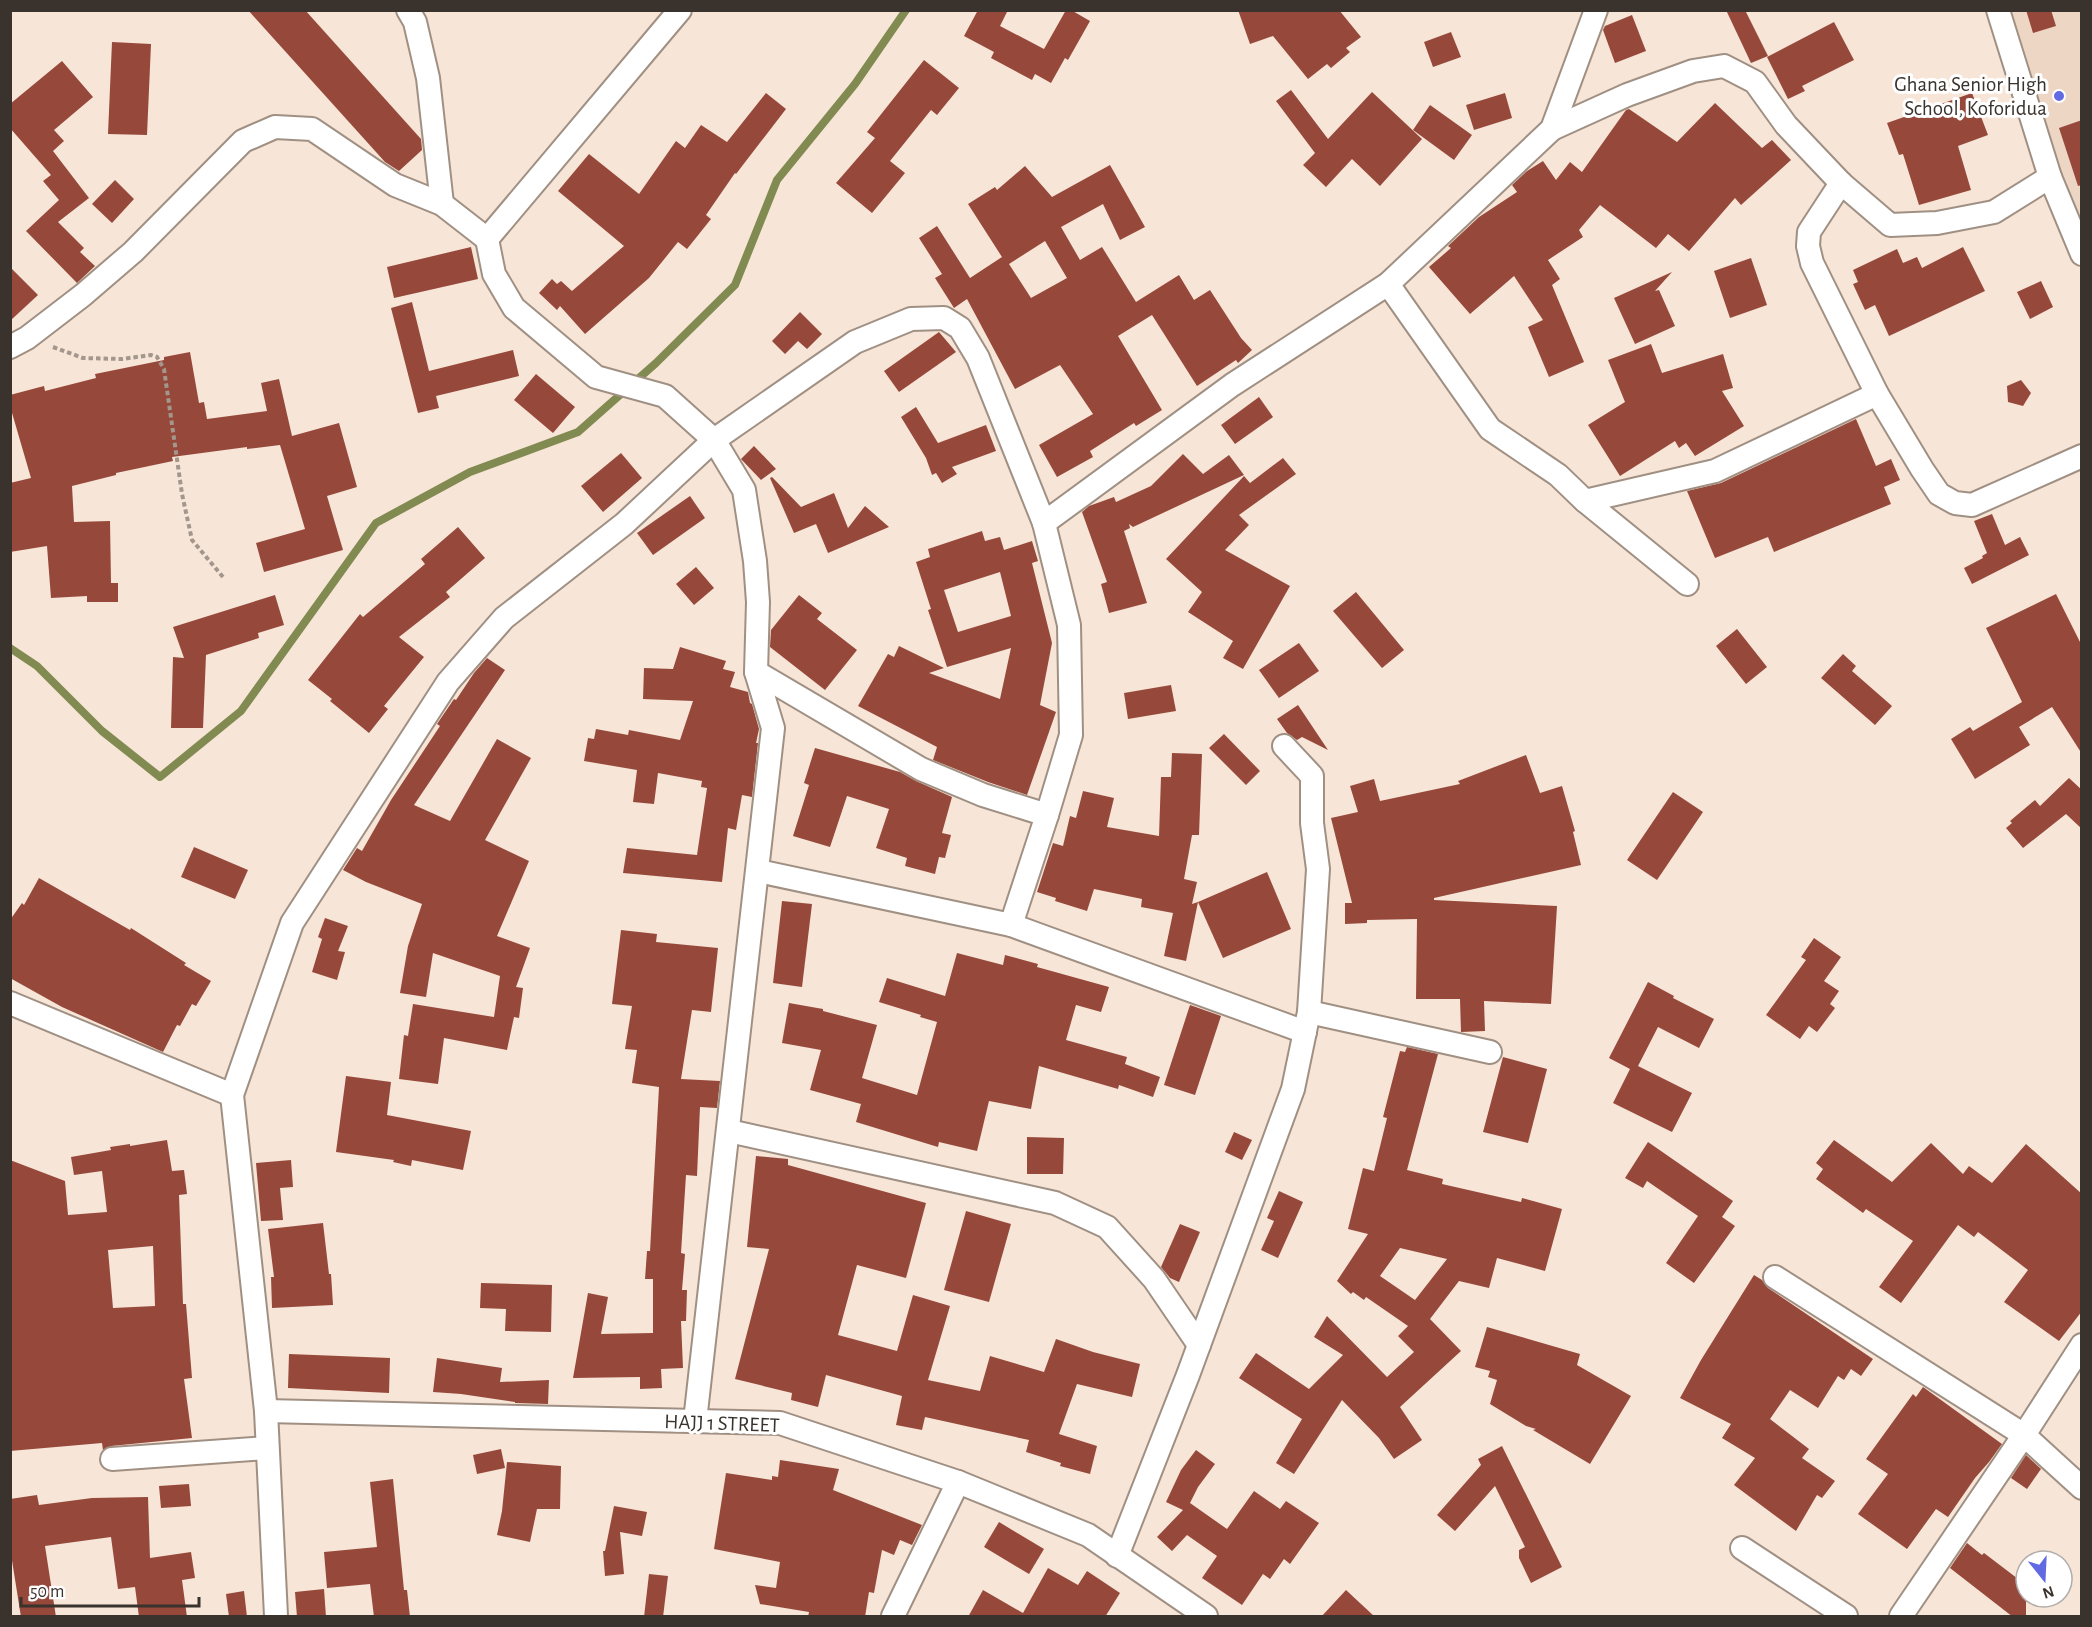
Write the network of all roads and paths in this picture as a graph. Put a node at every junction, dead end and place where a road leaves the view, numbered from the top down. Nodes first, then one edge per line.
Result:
1 (408, 10) edge
2 (680, 10) edge
3 (1596, 10) edge
4 (1998, 10) edge
5 (1552, 129) junction
6 (2050, 177) junction
7 (1840, 183) junction
8 (442, 204) junction
9 (487, 239) junction
10 (2082, 254) edge
11 (1388, 284) junction
12 (19, 343) edge
13 (1877, 394) junction
14 (714, 440) junction
15 (2082, 456) edge
16 (1585, 501) junction
17 (1044, 523) junction
18 (223, 576) dead end
19 (1687, 584) dead end
20 (756, 672) junction
21 (1284, 746) dead end
22 (1047, 815) junction
23 (758, 871) junction
24 (1011, 925) junction
25 (10, 1003) edge
26 (1307, 1022) junction
27 (1490, 1052) dead end
28 (232, 1095) junction
29 (729, 1131) junction
30 (1775, 1277) dead end
31 (1199, 1345) junction
32 (2082, 1346) edge
33 (266, 1411) junction
34 (695, 1422) junction
35 (2024, 1435) junction
36 (267, 1448) junction
37 (112, 1459) dead end
38 (958, 1482) junction
39 (2082, 1488) edge
40 (1742, 1548) dead end
41 (1117, 1556) junction
42 (276, 1617) edge
43 (892, 1617) edge
44 (1206, 1617) edge
45 (1846, 1617) edge
46 (1901, 1617) edge

1 - 8 street
2 - 9 street
3 - 5 street
4 - 6 street
5 - 7 street
5 - 11 street
6 - 7 street
6 - 10 street
7 - 13 street
8 - 9 street
8 - 12 street
9 - 14 street
11 - 16 street
11 - 17 street
12 - 18 path
13 - 15 street
13 - 16 street
14 - 17 street
14 - 20 street
14 - 28 street
16 - 19 street
17 - 22 street
20 - 22 street
20 - 23 street
21 - 26 street
22 - 24 street
23 - 24 street
23 - 29 street
24 - 26 street
25 - 28 street
26 - 27 street
26 - 31 street
28 - 33 street
29 - 31 street
29 - 34 street
30 - 35 street
31 - 41 street
32 - 35 street
33 - 34 street, HAJJ 1 STREET
33 - 36 street
34 - 38 street, HAJJ 1 STREET
35 - 39 street
35 - 46 street
36 - 37 street
36 - 42 street
38 - 41 street, HAJJ 1 STREET
38 - 43 street
40 - 45 street
41 - 44 street, HAJJ 1 STREET

